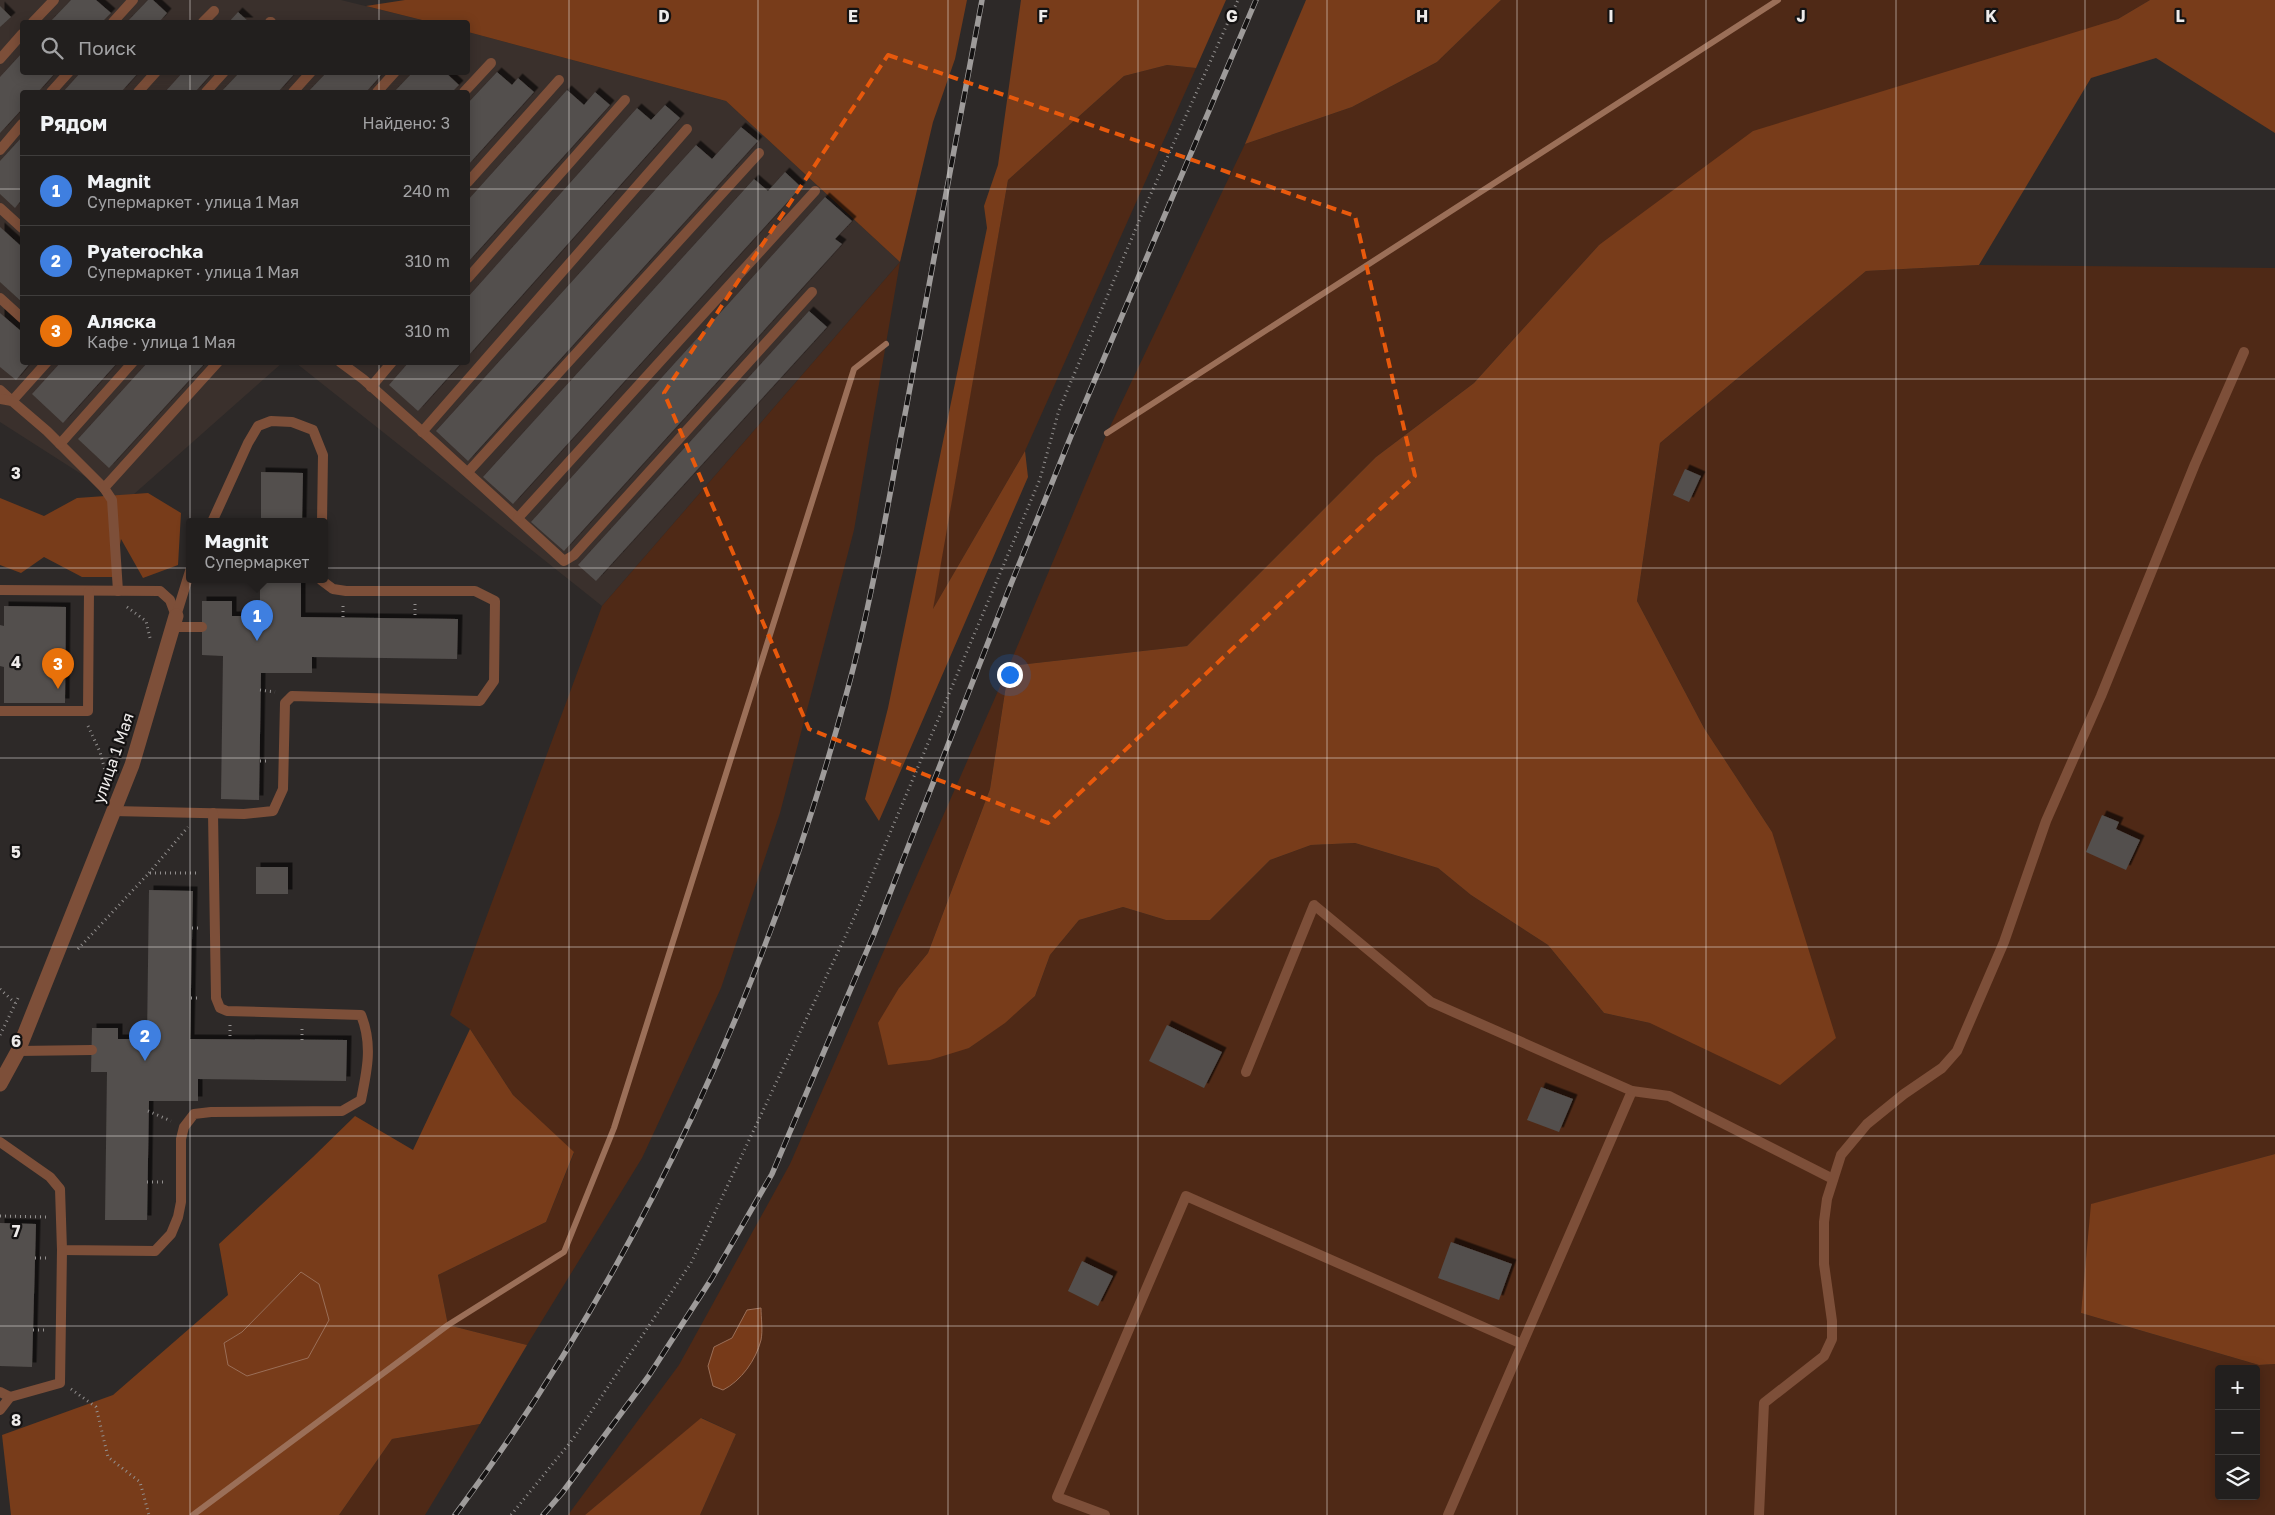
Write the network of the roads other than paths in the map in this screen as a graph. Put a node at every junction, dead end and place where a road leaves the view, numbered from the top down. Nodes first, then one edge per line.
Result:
1 (54, 0) edge
2 (133, 0) edge
3 (214, 11) dead end
4 (35, 20) edge
5 (115, 20) edge
6 (205, 20) edge
7 (20, 36) edge
8 (0, 59) edge
9 (491, 63) dead end
10 (66, 75) edge
11 (153, 75) edge
12 (221, 75) edge
13 (308, 75) edge
14 (392, 75) edge
15 (559, 80) dead end
16 (53, 90) edge
17 (140, 90) edge
18 (208, 90) edge
19 (295, 90) edge
20 (379, 90) edge
21 (466, 90) edge
22 (625, 100) dead end
23 (20, 126) edge
24 (687, 129) dead end
25 (0, 150) edge
26 (759, 153) dead end
27 (470, 180) edge
28 (815, 191) dead end
29 (0, 208) edge
30 (20, 222) edge
31 (470, 276) edge
32 (812, 292) dead end
33 (0, 298) edge
34 (20, 316) edge
35 (2244, 352) dead end
36 (44, 365) edge
37 (130, 365) edge
38 (215, 365) edge
39 (344, 365) edge
40 (389, 365) edge
41 (371, 387) junction
42 (0, 390) edge
43 (0, 398) edge
44 (12, 401) junction
45 (422, 432) junction
46 (60, 444) junction
47 (468, 472) junction
48 (104, 488) junction
49 (214, 518) edge
50 (322, 518) edge
51 (518, 518) junction
52 (186, 583) edge
53 (325, 583) edge
54 (0, 590) edge
55 (90, 591) junction
56 (118, 591) junction
57 (175, 622) junction
58 (202, 627) dead end
59 (0, 711) edge
60 (113, 811) junction
61 (213, 813) junction
62 (18, 1050) junction
63 (92, 1050) dead end
64 (1246, 1072) dead end
65 (0, 1084) edge
66 (1632, 1091) junction
67 (0, 1142) edge
68 (1833, 1179) junction
69 (62, 1250) junction
70 (1522, 1344) junction
71 (0, 1392) edge
72 (10, 1397) junction
73 (0, 1410) edge
74 (1106, 1515) edge
75 (1448, 1515) edge
76 (1758, 1515) edge

1 - 4 lane
2 - 5 lane
3 - 6 lane
7 - 8 lane
9 - 21 lane
10 - 16 lane
11 - 17 lane
12 - 18 lane
13 - 19 lane
14 - 20 lane
15 - 27 lane
22 - 31 lane
23 - 25 lane
24 - 45 lane
26 - 47 lane
28 - 51 lane
29 - 30 lane
32 - 51 lane
33 - 34 lane
35 - 68 lane
36 - 44 lane
37 - 46 lane
38 - 48 lane
39 - 41 lane
40 - 41 lane
41 - 45 lane
42 - 44 lane
43 - 44 lane
44 - 46 lane
45 - 47 lane
46 - 48 lane
47 - 51 lane
48 - 56 lane
49 - 50 lane
52 - 57 lane
53 - 61 lane
54 - 55 lane
55 - 56 lane
55 - 59 lane
56 - 57 lane
57 - 58 lane
57 - 60 street, улица 1 Мая
60 - 61 lane
60 - 62 street, улица 1 Мая
61 - 69 lane
62 - 63 lane
62 - 65 street, улица 1 Мая
64 - 66 lane
66 - 68 lane
66 - 70 lane
67 - 69 lane
68 - 76 lane
69 - 72 lane
70 - 74 lane
70 - 75 lane
71 - 72 lane
72 - 73 lane

